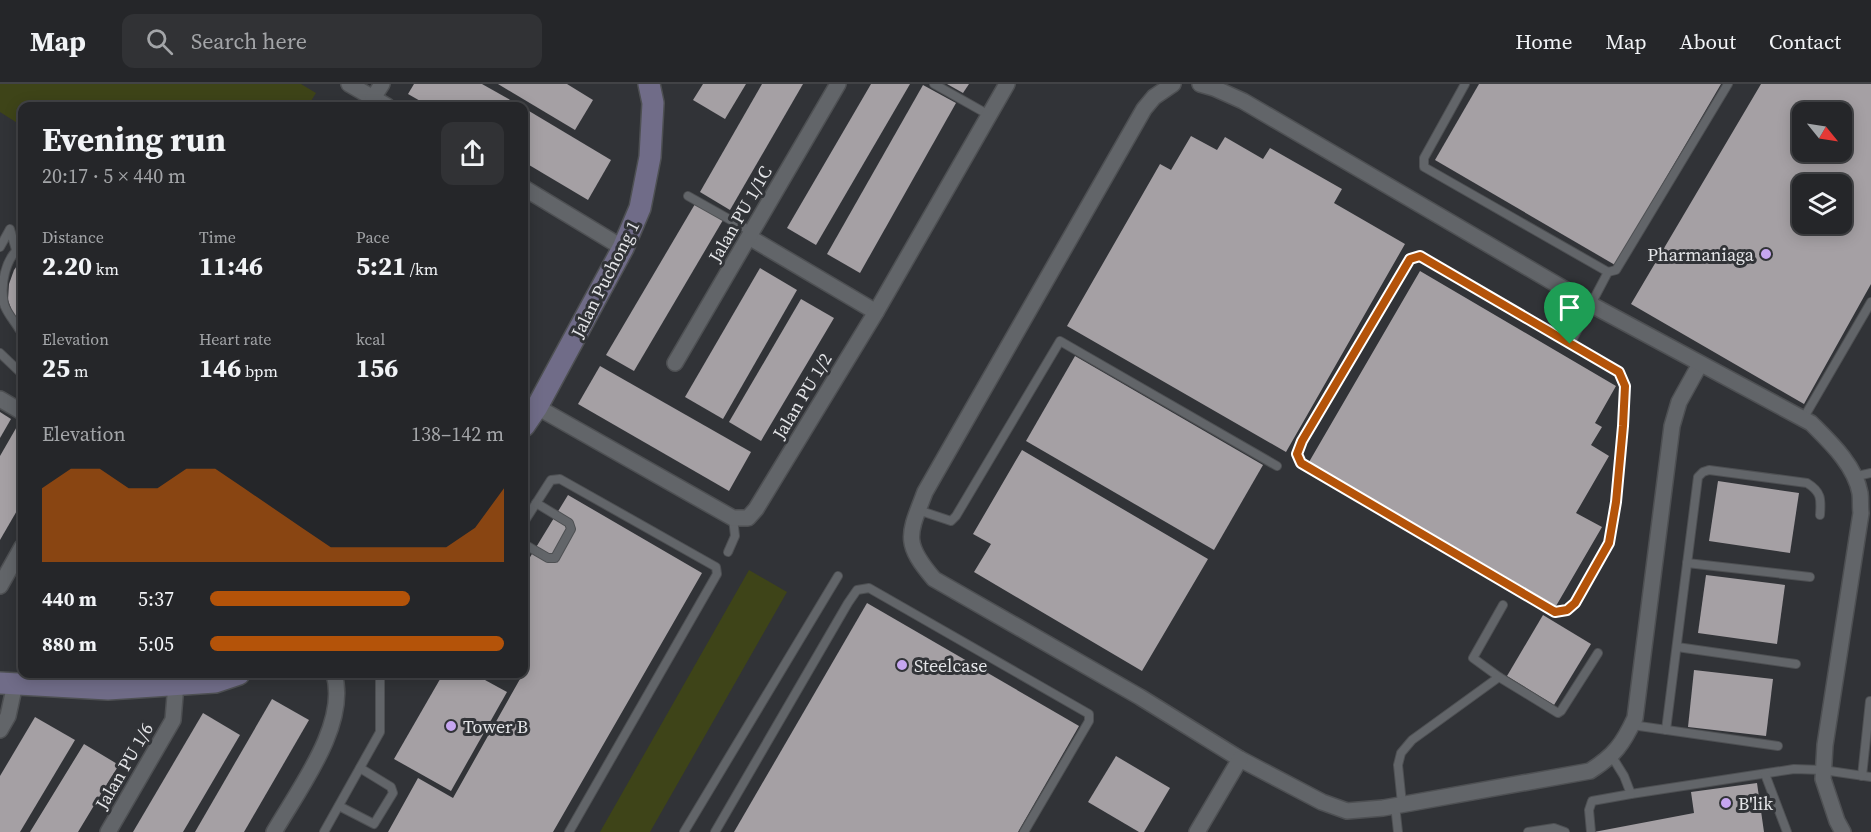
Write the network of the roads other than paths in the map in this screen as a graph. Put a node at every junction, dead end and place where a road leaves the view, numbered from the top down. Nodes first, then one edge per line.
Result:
1 (349, 84) edge
2 (382, 84) edge
3 (649, 84) edge
4 (838, 84) edge
5 (934, 84) edge
6 (1007, 84) edge
7 (1173, 84) edge
8 (1200, 84) edge
9 (1465, 84) edge
10 (1728, 84) edge
11 (373, 98) junction
12 (380, 102) edge
13 (989, 116) junction
14 (528, 190) edge
15 (688, 196) dead end
16 (10, 229) junction
17 (0, 231) edge
18 (750, 235) junction
19 (18, 246) edge
20 (0, 247) edge
21 (623, 248) junction
22 (18, 250) edge
23 (1608, 272) junction
24 (1871, 302) edge
25 (1590, 304) junction
26 (876, 312) junction
27 (18, 327) edge
28 (1570, 344) junction
29 (0, 353) edge
30 (675, 363) dead end
31 (1700, 364) junction
32 (18, 370) edge
33 (0, 399) edge
34 (537, 407) junction
35 (18, 410) edge
36 (1803, 419) junction
37 (528, 420) edge
38 (1277, 466) dead end
39 (1871, 473) edge
40 (1854, 477) junction
41 (536, 503) junction
42 (918, 510) junction
43 (1820, 515) dead end
44 (528, 516) edge
45 (734, 518) junction
46 (528, 546) edge
47 (728, 552) dead end
48 (18, 554) edge
49 (1687, 564) junction
50 (838, 576) dead end
51 (1810, 577) dead end
52 (0, 586) edge
53 (1503, 605) dead end
54 (1677, 647) junction
55 (1598, 653) dead end
56 (1796, 664) dead end
57 (1499, 677) junction
58 (227, 678) edge
59 (335, 678) edge
60 (380, 678) edge
61 (8, 684) edge
62 (176, 684) junction
63 (1870, 701) edge
64 (1632, 725) junction
65 (0, 730) edge
66 (1666, 730) junction
67 (1778, 746) dead end
68 (1611, 755) junction
69 (1240, 759) junction
70 (360, 768) junction
71 (1823, 770) junction
72 (1766, 774) junction
73 (1867, 776) edge
74 (1630, 794) junction
75 (1398, 805) junction
76 (339, 806) junction
77 (108, 832) edge
78 (274, 832) edge
79 (324, 832) edge
80 (569, 832) edge
81 (684, 832) edge
82 (715, 832) edge
83 (1024, 832) edge
84 (1197, 832) edge
85 (1398, 832) edge
86 (1528, 832) edge
87 (1565, 832) edge
88 (1591, 832) edge
89 (1787, 832) edge
90 (1843, 832) edge

1 - 11 street
2 - 11 street
3 - 21 street, Jalan Puchong 1
4 - 18 street, Jalan PU 1/1C
5 - 13 lane
6 - 13 street, Jalan PU 1/2
7 - 42 street
8 - 25 street
9 - 23 lane
10 - 23 lane
11 - 12 street
13 - 26 street, Jalan PU 1/2
14 - 21 street
15 - 18 lane
16 - 17 lane
16 - 19 lane
16 - 20 lane
18 - 26 street
18 - 30 street, Jalan PU 1/1C
21 - 34 street, Jalan Puchong 1
22 - 27 lane
23 - 25 lane
24 - 36 lane
25 - 28 lane
25 - 31 street
26 - 45 street, Jalan PU 1/2
28 - 28 lane
29 - 32 lane
31 - 36 street
31 - 64 street
33 - 35 street
34 - 37 street, Jalan Puchong 1
34 - 45 street
36 - 40 street
38 - 42 lane
39 - 40 lane
40 - 71 street
41 - 44 lane
41 - 46 lane
41 - 80 lane
42 - 69 street
43 - 49 lane
45 - 47 lane
48 - 52 street
49 - 51 lane
49 - 54 lane
50 - 81 lane
53 - 57 lane
54 - 56 lane
54 - 66 lane
55 - 57 lane
57 - 75 lane
58 - 62 street
59 - 78 street
60 - 70 lane
61 - 62 street
61 - 65 street
62 - 77 street, Jalan PU 1/6
63 - 73 lane
64 - 66 lane
64 - 68 street
66 - 67 lane
68 - 74 lane
68 - 75 street
69 - 75 street
69 - 84 street
70 - 76 lane
70 - 76 lane
71 - 72 lane
71 - 73 lane
71 - 90 street
72 - 74 lane
72 - 89 lane
74 - 88 lane
75 - 85 lane
76 - 79 lane
82 - 83 lane
86 - 87 lane

